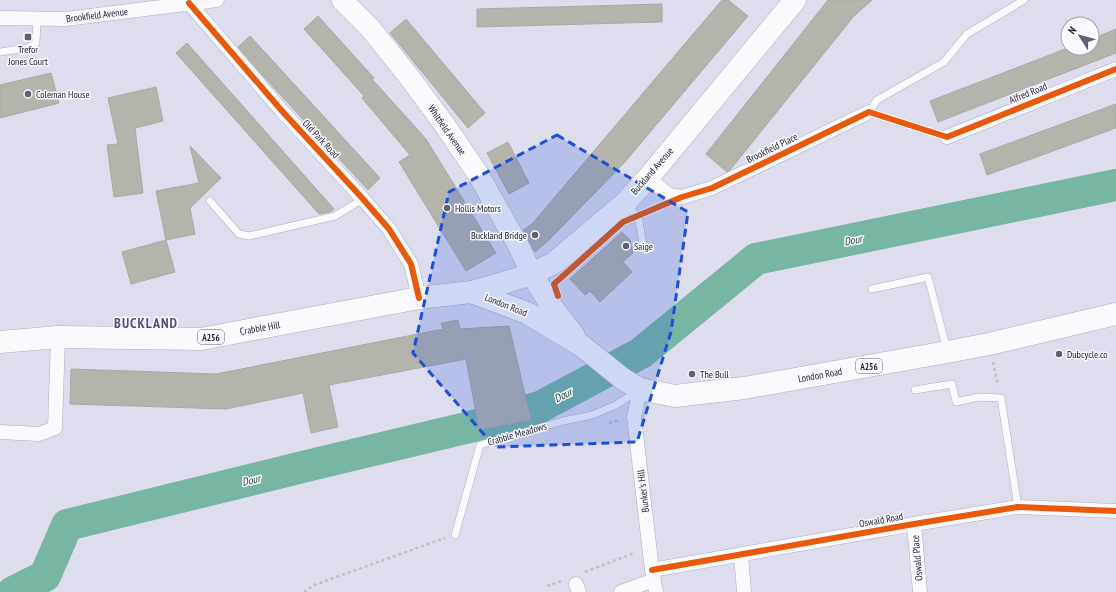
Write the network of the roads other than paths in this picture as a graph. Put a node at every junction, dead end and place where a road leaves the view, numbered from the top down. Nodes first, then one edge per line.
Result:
1 (217, 0) edge
2 (342, 0) edge
3 (795, 0) edge
4 (1024, 0) edge
5 (189, 3) junction
6 (0, 18) edge
7 (37, 19) junction
8 (0, 52) edge
9 (1116, 69) edge
10 (868, 112) joint
11 (947, 137) dead end
12 (648, 178) junction
13 (363, 199) junction
14 (210, 201) dead end
15 (624, 204) junction
16 (643, 244) dead end
17 (532, 274) junction
18 (872, 289) dead end
19 (471, 292) junction
20 (419, 298) junction
21 (1116, 314) edge
22 (58, 337) junction
23 (0, 342) edge
24 (582, 346) junction
25 (947, 352) junction
26 (631, 384) junction
27 (915, 390) dead end
28 (0, 432) edge
29 (1018, 507) junction
30 (1116, 511) edge
31 (914, 524) junction
32 (455, 535) road end
33 (741, 555) junction
34 (654, 581) edge
35 (621, 592) edge
36 (744, 592) edge
37 (920, 592) edge

1 - 5 street, Brookfield Avenue
2 - 17 street, Whitfield Avenue
3 - 12 main road, Buckland Avenue / A256
4 - 10 lane, Brookfield Place
5 - 7 street, Brookfield Avenue
5 - 13 street, Old Park Road
6 - 7 street, Brookfield Avenue
7 - 8 lane
9 - 11 street, Alfred Road
10 - 12 street, Brookfield Place
12 - 15 main road, Buckland Avenue / A256
13 - 14 lane
13 - 20 street, Old Park Road
15 - 16 lane
15 - 17 main road, Buckland Avenue / A256
17 - 19 main road, Buckland Avenue / A256
17 - 24 main road, London Road / A256
18 - 25 lane
19 - 20 main road, Crabble Hill / A256
19 - 24 main road, London Road / A256
20 - 22 main road, Crabble Hill / A256
21 - 25 main road, London Road / A256
22 - 23 main road, Crabble Hill / A256
22 - 28 street
24 - 26 main road, London Road / A256
25 - 26 main road, London Road / A256
26 - 32 lane, Crabble Meadows
26 - 34 street, Bunker's Hill
27 - 29 lane
29 - 30 street, Oswald Road
29 - 31 street, Oswald Road
31 - 33 street, Oswald Road
31 - 37 street, Oswald Place
33 - 34 street, Oswald Road
33 - 36 street
34 - 35 street, Oswald Road

